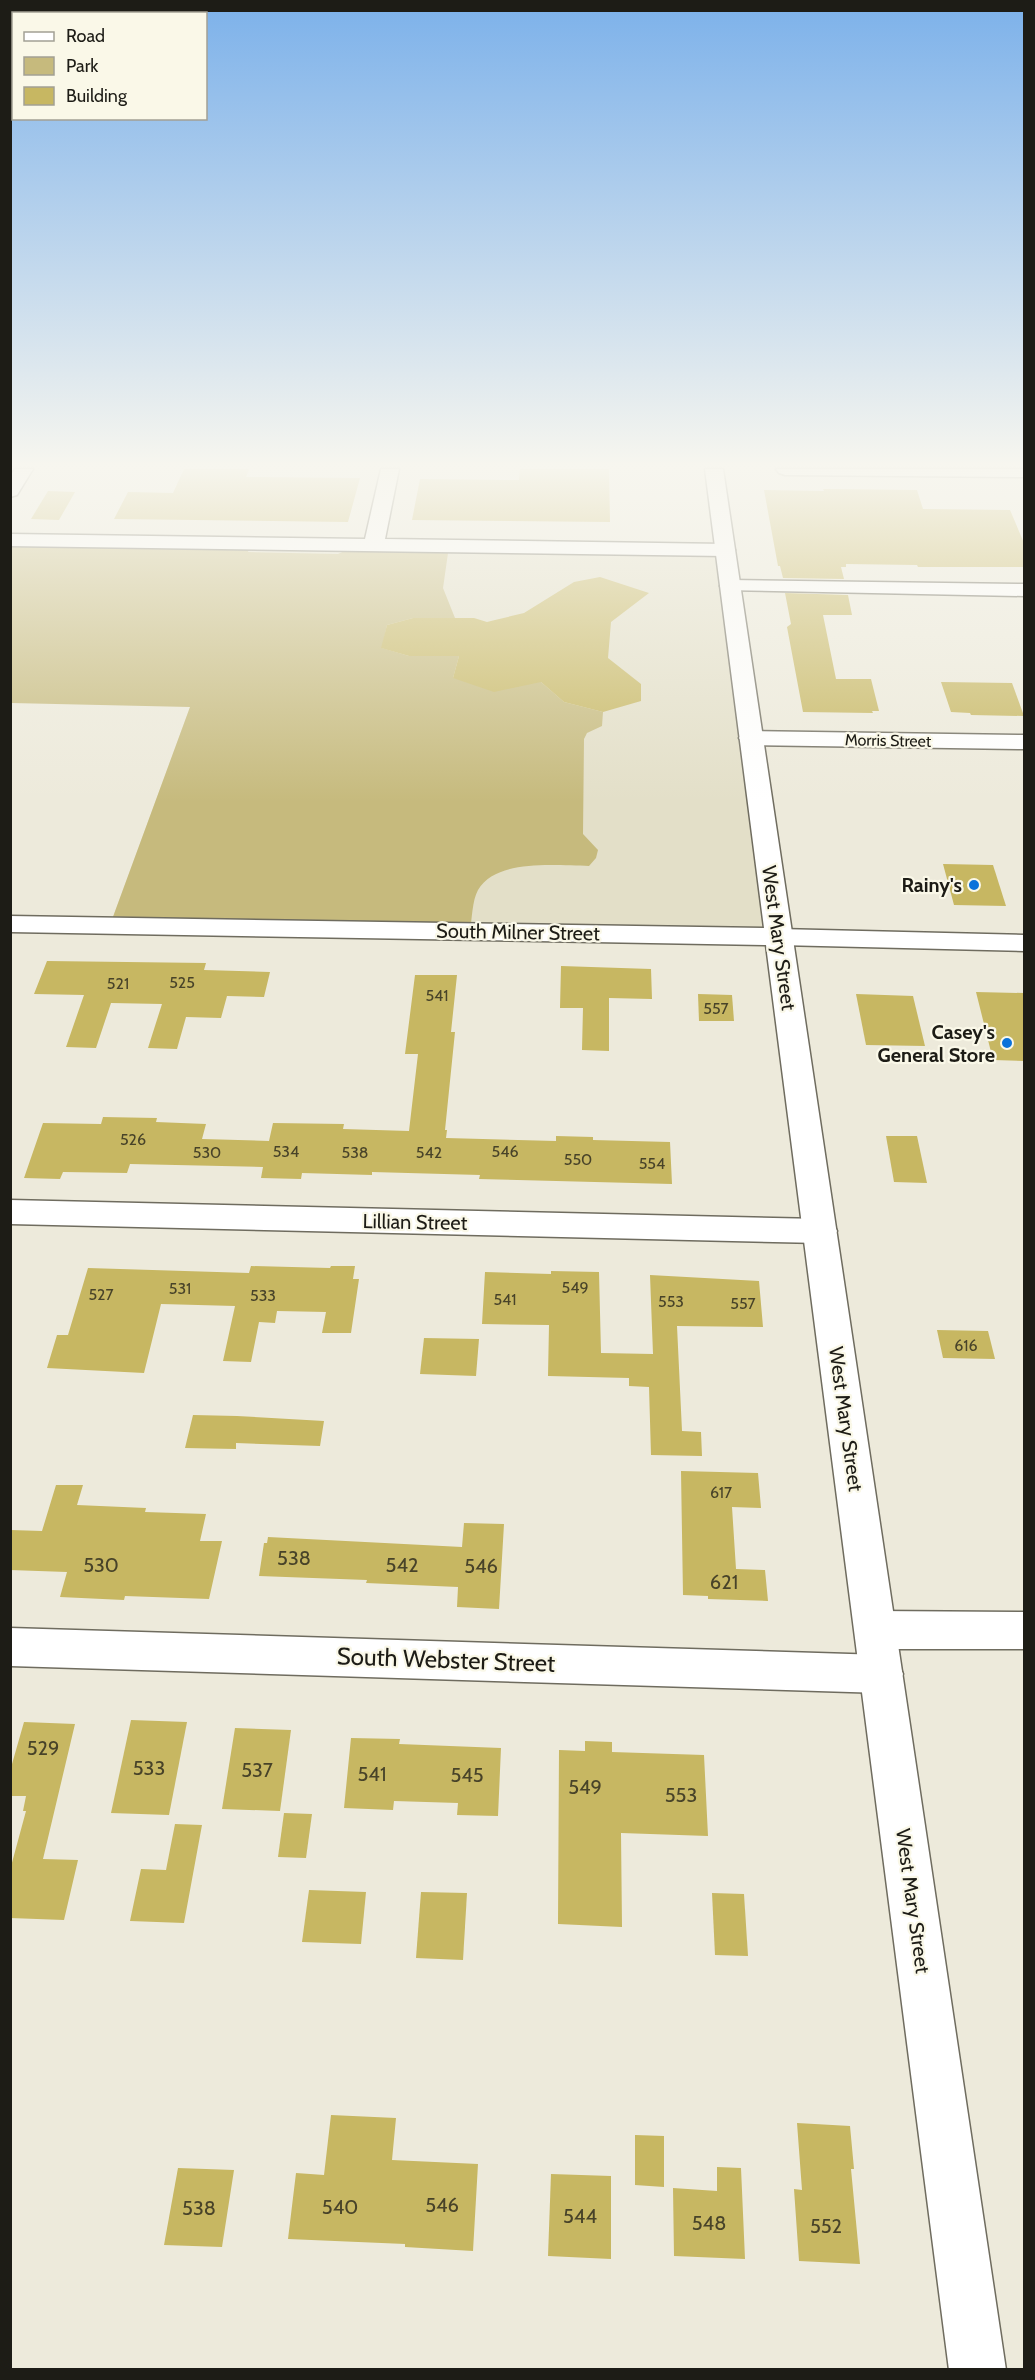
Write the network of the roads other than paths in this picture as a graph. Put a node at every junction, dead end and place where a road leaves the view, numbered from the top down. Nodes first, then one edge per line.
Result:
1 (730, 580) edge
2 (890, 580) edge
3 (1024, 590) edge
4 (752, 738) junction
5 (1024, 742) edge
6 (10, 924) edge
7 (779, 937) junction
8 (1024, 943) edge
9 (10, 1212) edge
10 (820, 1231) junction
11 (876, 1629) junction
12 (1024, 1631) edge
13 (10, 1647) edge
14 (882, 1674) junction
15 (978, 2370) edge

1 - 4 street, West Mary Street
2 - 3 street
4 - 5 street, Morris Street
4 - 7 street, West Mary Street
6 - 7 street, South Milner Street
7 - 8 street, South Milner Street
7 - 10 street, West Mary Street
9 - 10 street, Lillian Street
10 - 11 street, West Mary Street
11 - 12 street
11 - 14 street, West Mary Street
13 - 14 street, South Webster Street
14 - 15 street, West Mary Street

